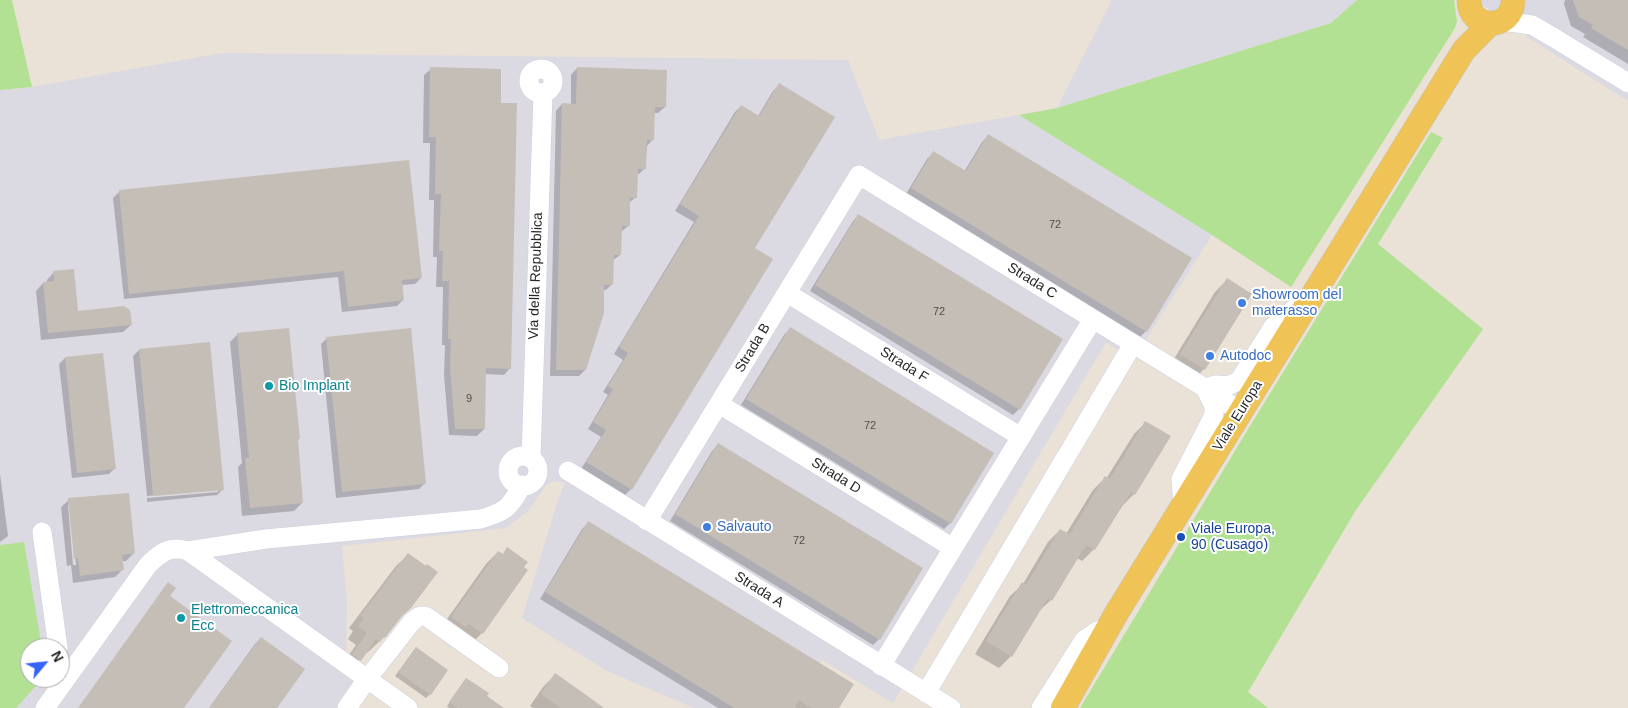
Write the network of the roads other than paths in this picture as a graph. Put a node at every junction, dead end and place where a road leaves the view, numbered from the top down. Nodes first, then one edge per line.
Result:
1 (1470, 6) edge
2 (1505, 12) edge
3 (1464, 50) junction
4 (1628, 83) edge
5 (543, 93) dead end
6 (859, 175) joint
7 (787, 293) junction
8 (1315, 293) junction
9 (1093, 319) junction
10 (1134, 344) junction
11 (1205, 388) junction
12 (719, 404) junction
13 (1243, 408) junction
14 (1021, 437) junction
15 (568, 471) dead end
16 (1183, 505) junction
17 (647, 522) junction
18 (42, 532) dead end
19 (953, 548) junction
20 (194, 555) junction
21 (1108, 629) junction
22 (57, 638) edge
23 (881, 666) junction
24 (499, 668) dead end
25 (70, 673) edge
26 (367, 679) junction
27 (59, 688) edge
28 (926, 693) junction
29 (45, 708) edge
30 (347, 708) edge
31 (408, 708) edge
32 (950, 708) edge
33 (1041, 708) edge
34 (1063, 708) edge

1 - 2 main road
1 - 3 main road, Viale Europa
2 - 3 main road, Viale Europa
2 - 4 street
3 - 8 main road, Viale Europa
5 - 20 street, Via della Repubblica
6 - 7 street, Strada B
6 - 9 street, Strada C
7 - 12 street, Strada B
7 - 14 street, Strada F
8 - 11 street
8 - 13 main road, Viale Europa
9 - 10 street, Strada C
9 - 14 street
10 - 11 street, Strada C
10 - 28 street
11 - 13 street, Strada C
11 - 16 street
12 - 17 street, Strada B
12 - 19 street, Strada D
13 - 16 main road, Viale Europa
14 - 19 street
15 - 17 street, Strada A
16 - 21 main road, Viale Europa
17 - 23 street, Strada A
18 - 22 street
19 - 23 street
20 - 25 street
20 - 26 street
21 - 33 street
21 - 34 main road, Viale Europa
23 - 28 street, Strada A
24 - 26 street
26 - 30 street
26 - 31 street
27 - 29 street
28 - 32 street, Strada A

